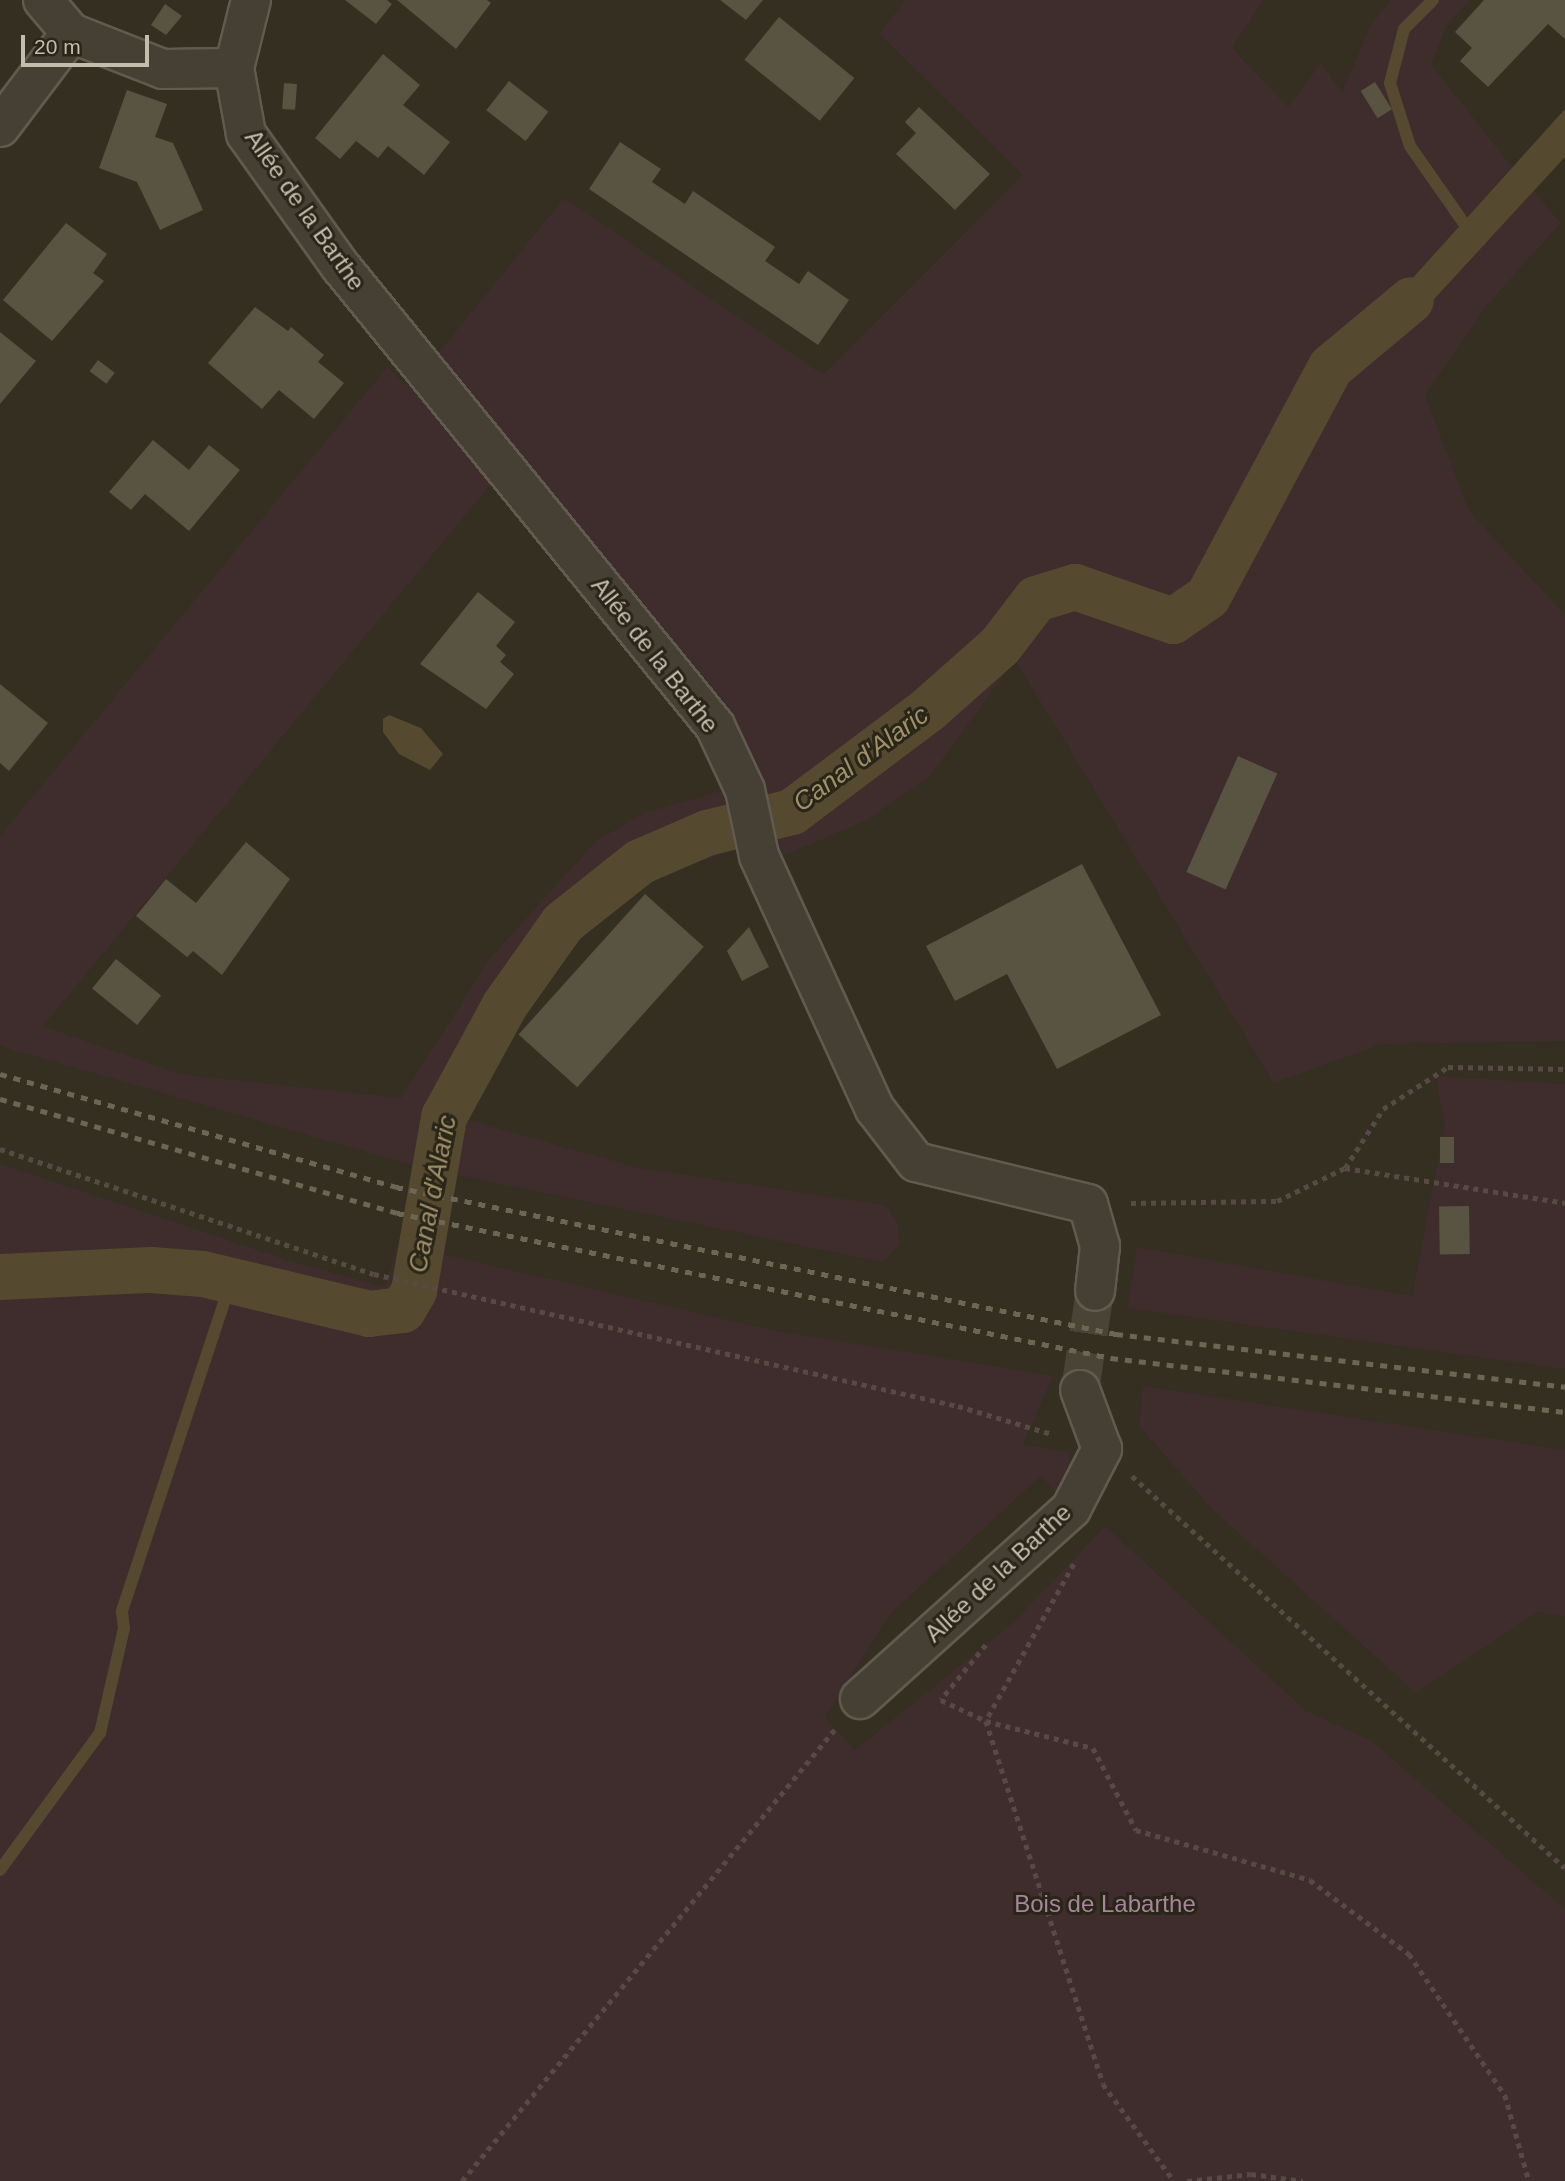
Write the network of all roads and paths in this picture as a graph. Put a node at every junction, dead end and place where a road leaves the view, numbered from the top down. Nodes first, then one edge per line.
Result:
1 (43, 0) edge
2 (251, 0) edge
3 (71, 33) junction
4 (234, 68) junction
5 (0, 127) edge
6 (1565, 1069) edge
7 (0, 1149) edge
8 (1345, 1168) junction
9 (1565, 1203) edge
10 (1088, 1204) junction
11 (1096, 1291) tunnel mouth
12 (1080, 1390) tunnel mouth
13 (1102, 1449) junction
14 (1073, 1554) dead end
15 (989, 1641) dead end
16 (860, 1699) joint
17 (986, 1721) junction
18 (1565, 1867) edge
19 (462, 2181) edge
20 (1174, 2181) edge
21 (1187, 2181) edge
22 (1303, 2181) edge
23 (1529, 2181) edge

1 - 3 street
2 - 4 street, Allée de la Barthe
3 - 4 street
3 - 5 street
4 - 10 street, Allée de la Barthe
6 - 8 path
7 - 13 path
8 - 9 path
8 - 10 path
10 - 11 street
12 - 13 street
13 - 16 street, Allée de la Barthe
13 - 18 path
14 - 17 path
15 - 17 path
16 - 19 path
17 - 20 path
17 - 23 path
21 - 22 path

